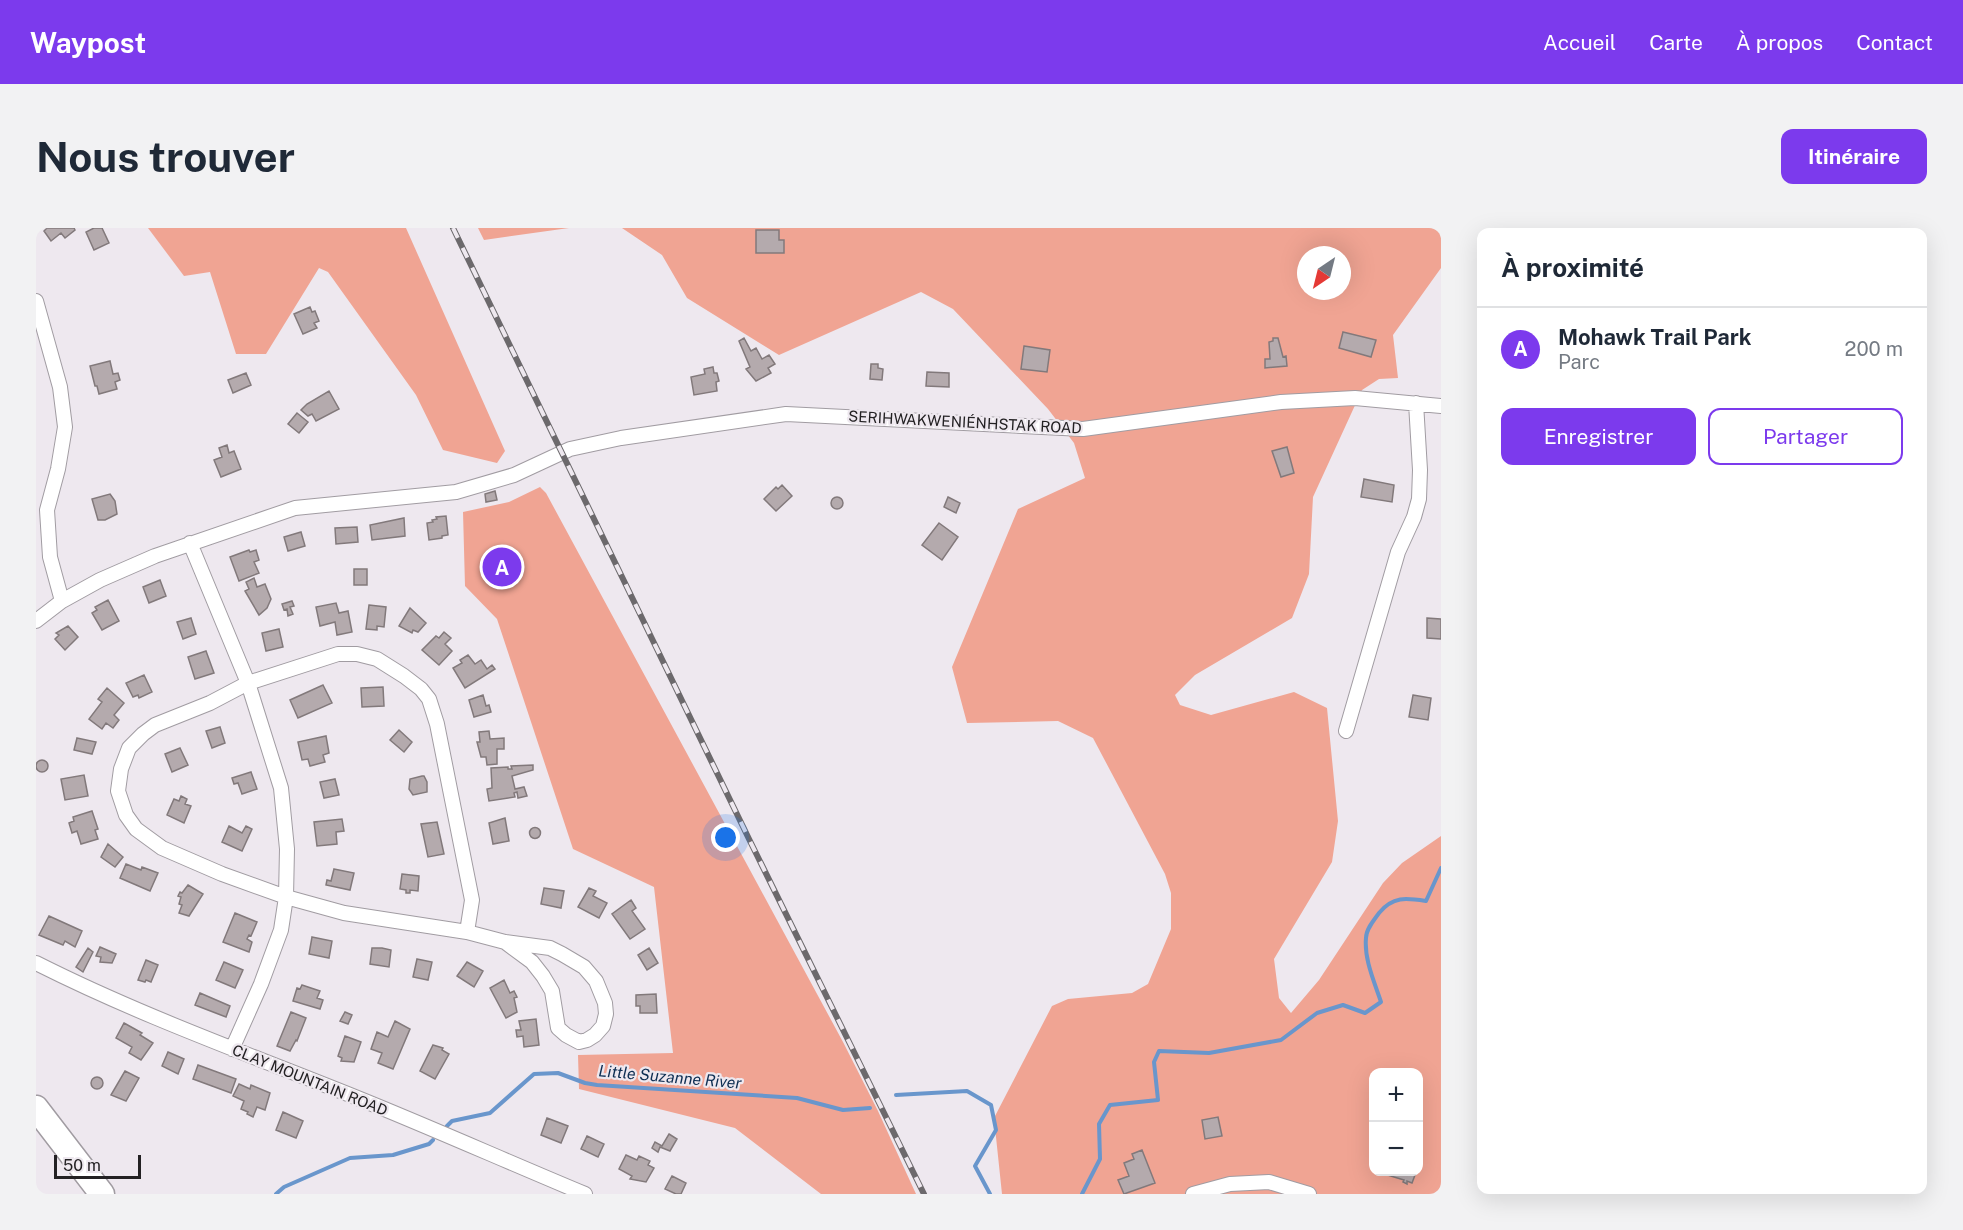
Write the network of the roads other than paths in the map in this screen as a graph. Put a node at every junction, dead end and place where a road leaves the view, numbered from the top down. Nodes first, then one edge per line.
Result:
1 (36, 301) edge
2 (1416, 403) junction
3 (1441, 406) edge
4 (190, 543) junction
5 (62, 601) junction
6 (36, 621) edge
7 (248, 683) junction
8 (1346, 731) dead end
9 (286, 897) junction
10 (467, 932) junction
11 (505, 942) junction
12 (36, 963) edge
13 (232, 1049) junction
14 (36, 1108) edge
15 (36, 1134) edge
16 (82, 1194) edge
17 (102, 1194) edge
18 (585, 1194) edge
19 (1193, 1194) edge
20 (1310, 1194) edge

1 - 5 street
2 - 3 street, SERIHWAKWENIÉNHSTAK ROAD
2 - 4 street, SERIHWAKWENIÉNHSTAK ROAD
2 - 8 street
4 - 5 street, SERIHWAKWENIÉNHSTAK ROAD
4 - 7 street
5 - 6 street, SERIHWAKWENIÉNHSTAK ROAD
7 - 9 street
7 - 9 street
7 - 10 street
9 - 10 street
9 - 13 street
10 - 11 street
11 - 11 street
12 - 13 street, CLAY MOUNTAIN ROAD
13 - 18 street, CLAY MOUNTAIN ROAD
14 - 17 highway
15 - 16 highway
19 - 20 street

